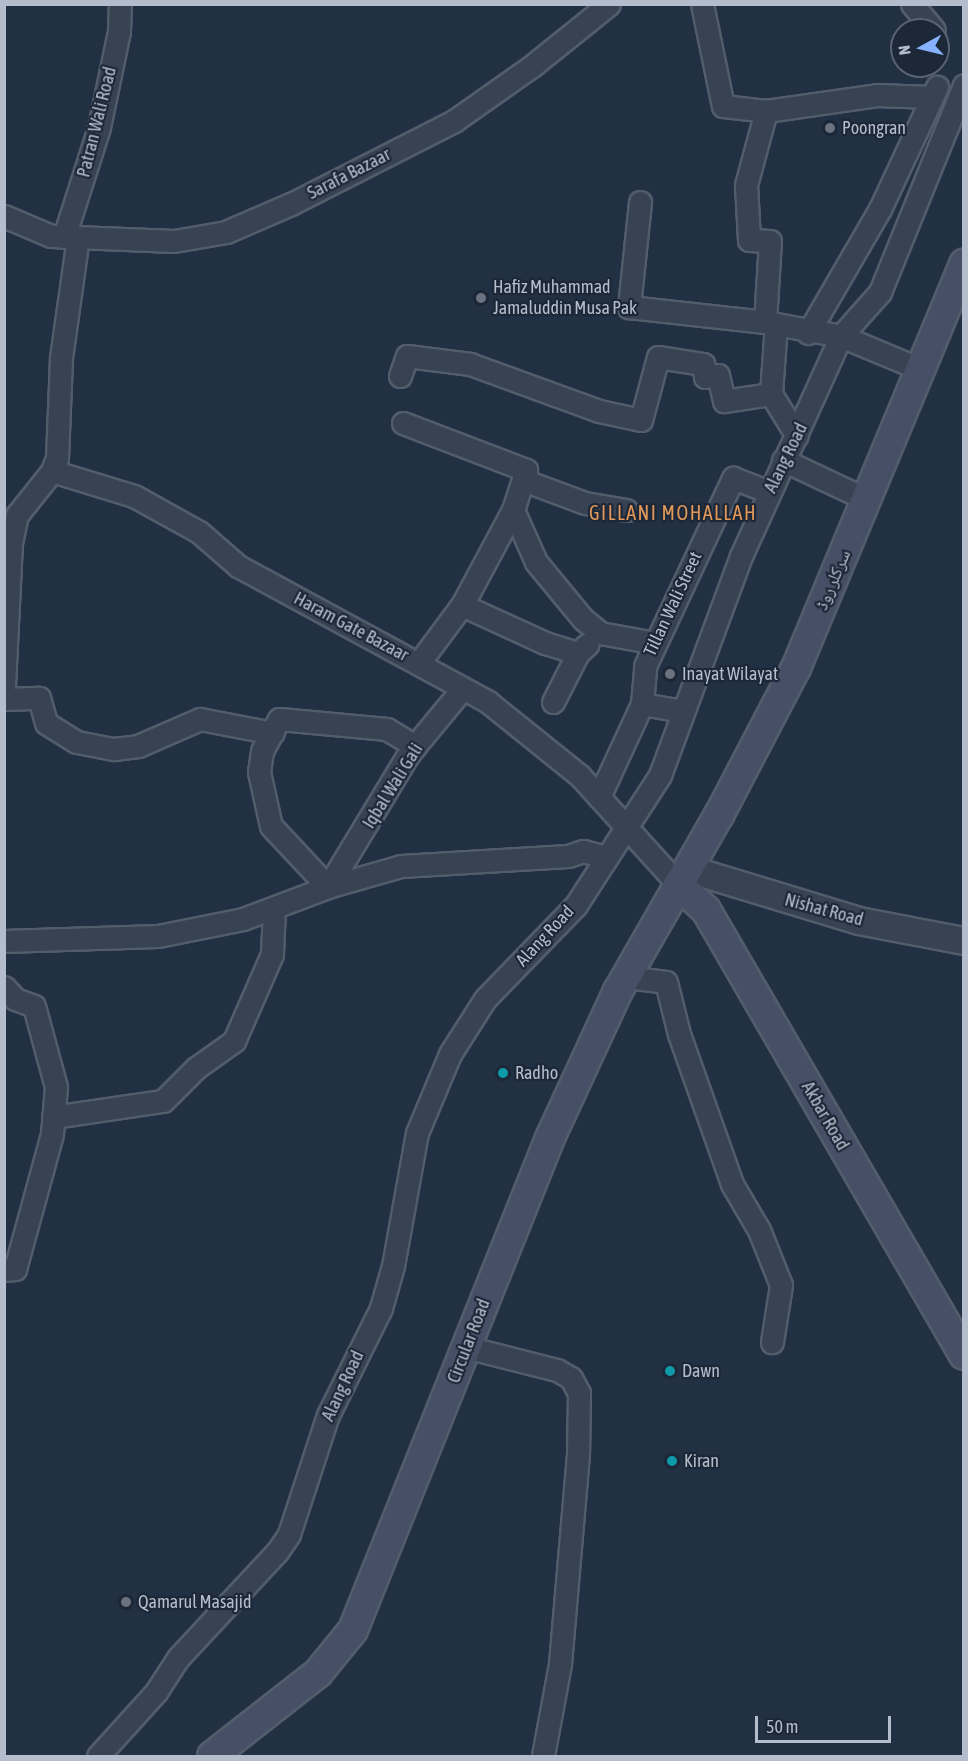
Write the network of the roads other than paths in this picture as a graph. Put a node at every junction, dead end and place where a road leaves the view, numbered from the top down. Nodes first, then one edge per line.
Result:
1 (120, 4) edge
2 (609, 4) edge
3 (702, 4) edge
4 (912, 4) edge
5 (924, 18) edge
6 (961, 90) edge
7 (931, 97) junction
8 (766, 111) junction
9 (640, 202) dead end
10 (4, 216) edge
11 (875, 218) junction
12 (904, 230) junction
13 (64, 237) junction
14 (963, 264) edge
15 (770, 323) junction
16 (808, 333) junction
17 (841, 336) junction
18 (921, 369) junction
19 (400, 376) dead end
20 (771, 393) junction
21 (403, 423) dead end
22 (797, 436) junction
23 (783, 460) junction
24 (52, 471) junction
25 (523, 480) junction
26 (769, 492) junction
27 (866, 499) junction
28 (513, 510) junction
29 (626, 510) dead end
30 (10, 527) edge
31 (462, 605) junction
32 (600, 633) junction
33 (655, 643) junction
34 (578, 653) junction
35 (419, 663) junction
36 (4, 686) edge
37 (463, 688) junction
38 (4, 699) edge
39 (553, 702) dead end
40 (642, 704) junction
41 (683, 711) junction
42 (273, 733) junction
43 (415, 746) junction
44 (599, 797) junction
45 (625, 825) junction
46 (605, 857) junction
47 (683, 877) junction
48 (328, 887) junction
49 (274, 908) junction
50 (4, 941) edge
51 (963, 941) edge
52 (626, 977) junction
53 (4, 987) edge
54 (53, 1117) junction
55 (4, 1270) edge
56 (772, 1342) dead end
57 (466, 1347) junction
58 (963, 1355) edge
59 (221, 1753) edge
60 (98, 1756) edge
61 (543, 1756) edge

1 - 13 street, Patran Wali Road
2 - 13 street, Sarafa Bazaar
3 - 8 street
4 - 5 street
6 - 7 street
6 - 12 street, Alang Road
7 - 8 street
7 - 11 street
8 - 15 street
9 - 15 street
10 - 13 street
11 - 12 street
11 - 16 street
12 - 17 street, Alang Road
13 - 24 street, Patran Wali Road
14 - 18 main road, سرکلر روڈ
15 - 16 street
15 - 20 street
16 - 17 street
17 - 18 street
17 - 22 street, Alang Road
18 - 27 main road, سرکلر روڈ
19 - 20 street
20 - 22 street
21 - 25 street
22 - 23 street, Alang Road
23 - 26 street, Alang Road
23 - 27 street
24 - 30 street
24 - 35 street, Haram Gate Bazaar
25 - 28 street
25 - 29 street
26 - 33 street, Tillan Wali Street
26 - 41 street, Alang Road
27 - 47 main road, سرکلر روڈ
28 - 31 street
28 - 32 street
30 - 36 street
31 - 34 street
31 - 35 street
32 - 33 street
32 - 34 street
33 - 40 street, Tillan Wali Street
34 - 39 street
35 - 37 street, Haram Gate Bazaar
37 - 43 street, Iqbal Wali Gali
37 - 44 street, Haram Gate Bazaar
38 - 42 street
40 - 41 street
40 - 44 street, Tillan Wali Street
41 - 45 street, Alang Road
42 - 43 street
42 - 48 street
43 - 48 street, Iqbal Wali Gali
44 - 45 street, Haram Gate Bazaar
45 - 46 street, Alang Road
45 - 47 street, Haram Gate Bazaar
46 - 48 street
46 - 60 street, Alang Road
47 - 51 street, Nishat Road
47 - 52 main road, Circular Road
47 - 58 main road, Akbar Road
48 - 49 street
49 - 50 street
49 - 54 street
52 - 56 street
52 - 57 main road, Circular Road
53 - 54 street
54 - 55 street
57 - 59 main road, Circular Road
57 - 61 street

